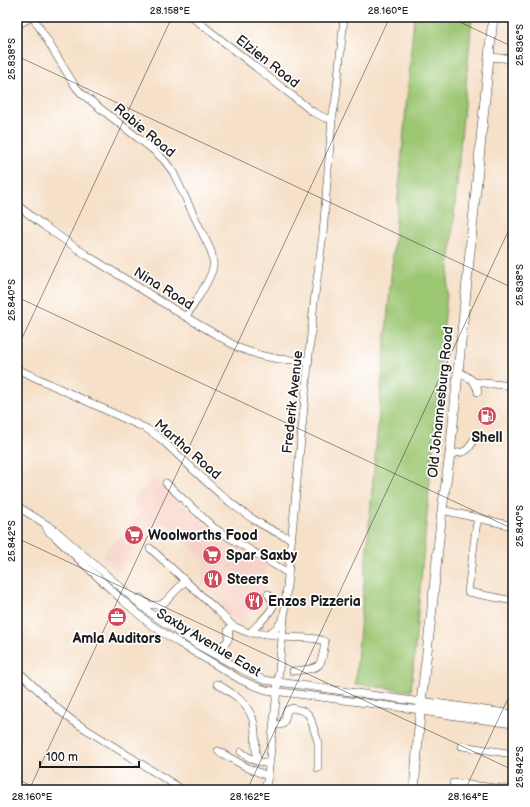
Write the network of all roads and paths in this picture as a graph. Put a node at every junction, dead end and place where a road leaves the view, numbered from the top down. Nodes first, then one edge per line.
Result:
1 (32, 17) edge
2 (192, 17) edge
3 (344, 17) edge
4 (493, 17) edge
5 (17, 25) edge
6 (513, 55) edge
7 (489, 57) junction
8 (513, 59) edge
9 (332, 119) junction
10 (17, 205) edge
11 (186, 317) junction
12 (309, 361) junction
13 (17, 369) edge
14 (458, 371) junction
15 (474, 382) junction
16 (513, 386) edge
17 (478, 392) dead end
18 (473, 441) dead end
19 (450, 454) junction
20 (166, 483) dead end
21 (17, 506) edge
22 (442, 510) junction
23 (478, 518) junction
24 (45, 523) junction
25 (513, 526) edge
26 (292, 539) junction
27 (150, 548) dead end
28 (288, 573) junction
29 (110, 578) junction
30 (185, 581) junction
31 (268, 594) dead end
32 (513, 601) edge
33 (165, 602) junction
34 (285, 612) junction
35 (163, 622) junction
36 (233, 626) junction
37 (250, 633) junction
38 (181, 634) junction
39 (266, 634) junction
40 (282, 636) junction
41 (281, 652) junction
42 (17, 670) edge
43 (293, 671) dead end
44 (278, 682) junction
45 (217, 684) dead end
46 (277, 691) junction
47 (421, 706) junction
48 (513, 715) edge
49 (513, 723) edge
50 (274, 724) junction
51 (462, 746) dead end
52 (218, 751) dead end
53 (241, 752) dead end
54 (513, 754) edge
55 (257, 761) junction
56 (269, 764) junction
57 (318, 768) dead end
58 (268, 776) junction
59 (453, 783) dead end
60 (183, 790) edge
61 (265, 790) edge
62 (414, 790) edge
63 (513, 790) edge

1 - 5 street
1 - 11 street, Rabie Road
2 - 9 street, Elzien Road
3 - 9 street, Frederik Avenue
4 - 7 main road, Old Johannesburg Road
6 - 8 street
7 - 8 street
7 - 14 main road, Old Johannesburg Road
9 - 12 street, Frederik Avenue
10 - 11 street, Nina Road
11 - 12 street, Nina Road
12 - 26 street, Frederik Avenue
13 - 26 street, Martha Road
14 - 15 street
14 - 19 main road, Old Johannesburg Road
15 - 16 street
15 - 17 street
18 - 19 street
19 - 22 main road, Old Johannesburg Road
20 - 28 street
21 - 24 street, Saxby Avenue East
22 - 23 street
22 - 47 main road, Old Johannesburg Road
23 - 25 street
23 - 32 street
24 - 29 street, Saxby Avenue East
24 - 46 street, Saxby Avenue East
26 - 28 street, Frederik Avenue
27 - 30 street
28 - 34 street, Frederik Avenue
29 - 33 street
29 - 35 street, Saxby Avenue East
30 - 33 street
30 - 36 street
31 - 37 street
33 - 35 street
34 - 39 street
34 - 40 street, Frederik Avenue
35 - 38 street, Saxby Avenue East
36 - 37 street
36 - 38 street
37 - 39 street
38 - 44 street, Saxby Avenue East
39 - 40 street
39 - 41 street
40 - 41 street, Frederik Avenue
40 - 43 street
41 - 44 street, Frederik Avenue
42 - 60 street
44 - 46 street, Frederik Avenue
44 - 47 street, Saxby Avenue East
45 - 55 street
46 - 47 street, Saxby Avenue East
46 - 50 street, Frederik Avenue
47 - 48 main road
47 - 49 main road
47 - 62 main road, Old Johannesburg Road
50 - 56 street, Frederik Avenue
50 - 57 street
51 - 54 street
52 - 58 street
53 - 55 street
55 - 56 street
56 - 58 street, Frederik Avenue
58 - 61 street, Frederik Avenue
59 - 63 street

